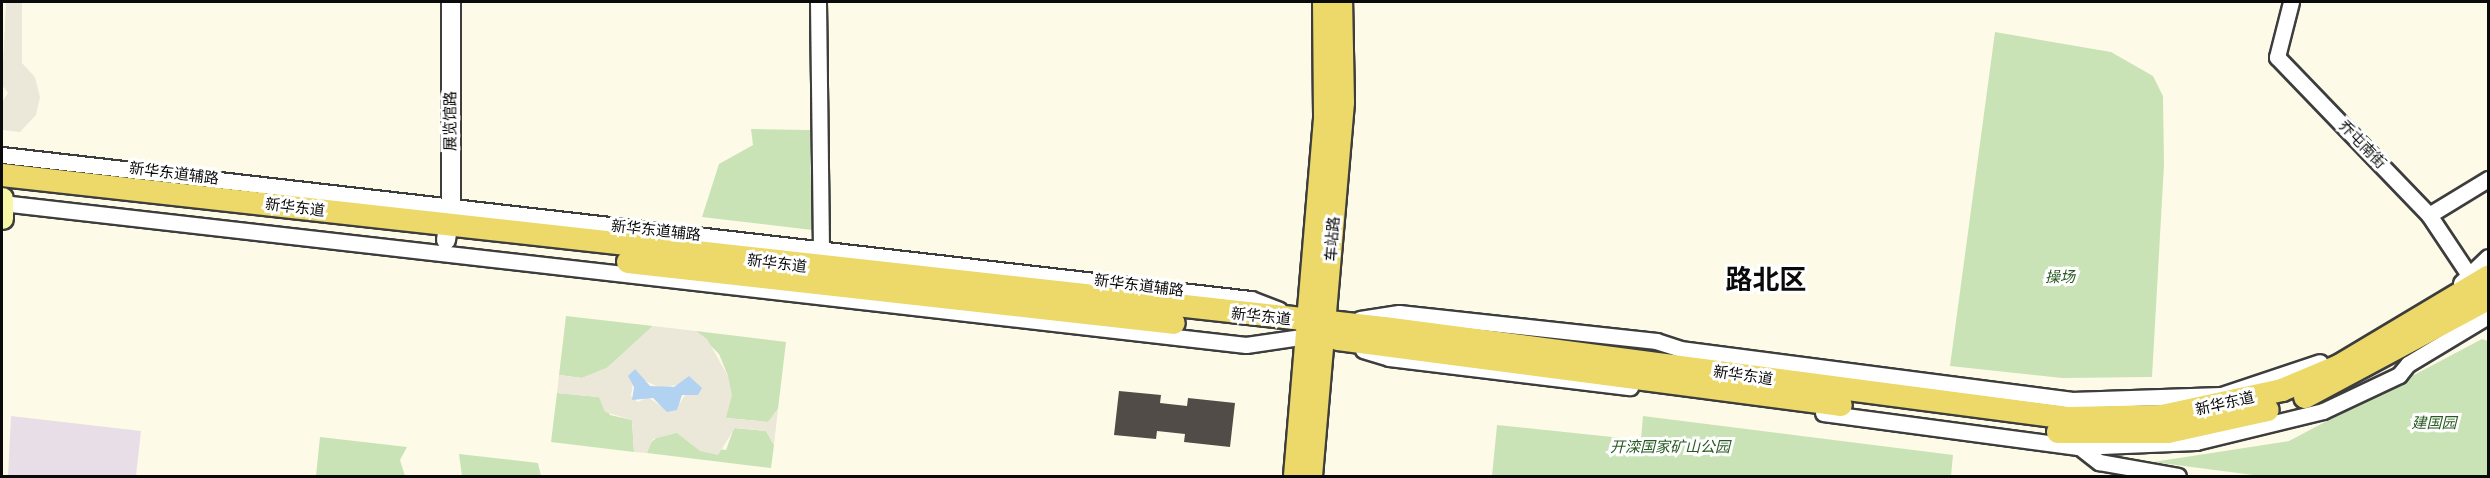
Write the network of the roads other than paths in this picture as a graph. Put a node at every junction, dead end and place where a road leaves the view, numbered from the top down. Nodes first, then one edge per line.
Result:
1 (451, 2) edge
2 (818, 2) edge
3 (1324, 2) edge
4 (1341, 2) edge
5 (2291, 2) edge
6 (2, 155) edge
7 (2, 175) edge
8 (2488, 179) edge
9 (2, 189) edge
10 (2, 198) edge
11 (2, 203) edge
12 (2429, 215) junction
13 (2, 218) edge
14 (448, 232) junction
15 (821, 249) junction
16 (2488, 257) edge
17 (2484, 298) edge
18 (1316, 330) junction
19 (2073, 440) junction
20 (1295, 477) edge
21 (1311, 477) edge
22 (2178, 477) edge

1 - 14 street, 展览馆路
2 - 15 street
3 - 18 main road, 车站路
4 - 18 main road, 车站路
5 - 12 street, 乔屯南街
6 - 14 street, 新华东道辅路
7 - 14 main road, 新华东道
8 - 12 street
9 - 14 main road, 新华东道
10 - 11 main road
11 - 13 main road
11 - 14 street, 新华东道辅路
12 - 17 street, 乔屯南街
14 - 15 street, 新华东道辅路
14 - 18 main road, 新华东道
15 - 18 street, 新华东道辅路
16 - 17 street
17 - 18 main road, 新华东道
17 - 19 main road, 新华东道
18 - 19 main road, 新华东道
18 - 20 main road, 车站路
18 - 21 main road, 车站路
19 - 22 street

